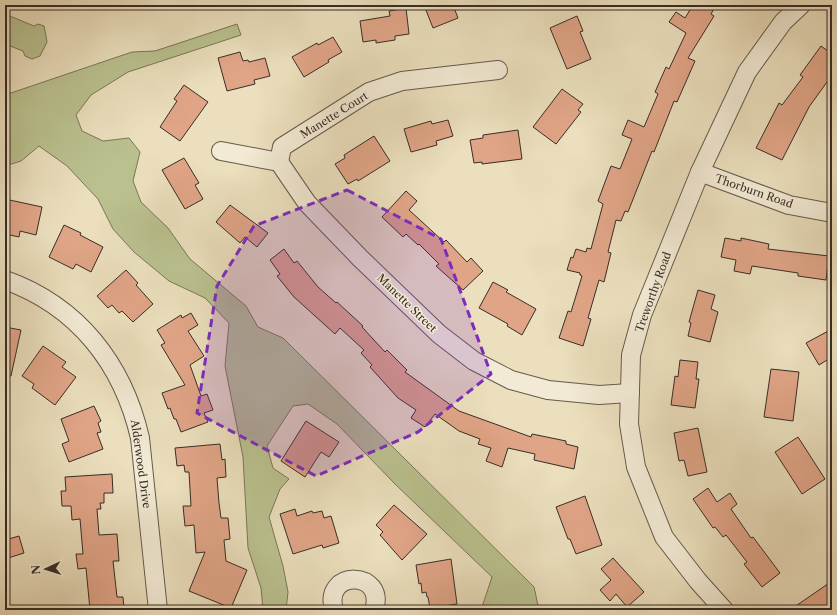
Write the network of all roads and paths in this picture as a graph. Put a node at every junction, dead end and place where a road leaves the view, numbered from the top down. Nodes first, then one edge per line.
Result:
1 (801, 5) edge
2 (498, 70) dead end
3 (221, 151) dead end
4 (279, 162) junction
5 (700, 172) junction
6 (832, 213) edge
7 (5, 280) edge
8 (630, 393) junction
9 (158, 610) edge
10 (334, 610) edge
11 (374, 610) edge
12 (724, 610) edge

1 - 5 street, Treworthy Road
2 - 4 street, Manette Court
3 - 4 street
4 - 8 street, Manette Street
5 - 6 street, Thorburn Road
5 - 8 street, Treworthy Road
7 - 9 street, Alderwood Drive
8 - 12 street, Treworthy Road
10 - 11 street

